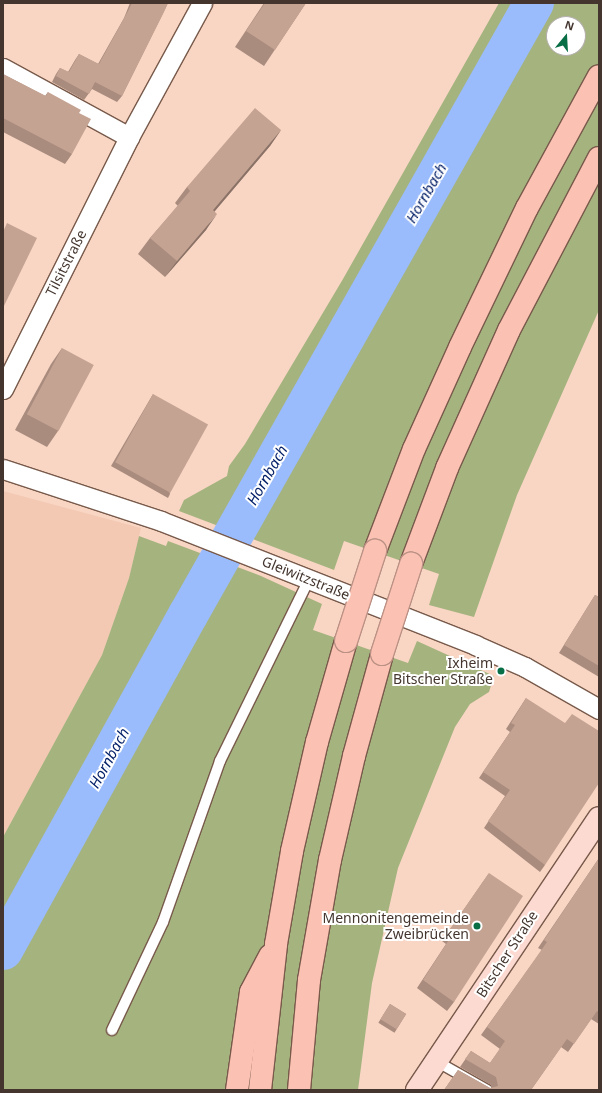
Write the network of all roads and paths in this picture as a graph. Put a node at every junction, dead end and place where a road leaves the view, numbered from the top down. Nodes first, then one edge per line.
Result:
1 (202, 3) edge
2 (3, 68) edge
3 (599, 76) edge
4 (129, 137) junction
5 (599, 158) edge
6 (3, 389) edge
7 (3, 469) edge
8 (309, 579) junction
9 (599, 709) edge
10 (599, 818) edge
11 (276, 944) junction
12 (112, 1030) dead end
13 (436, 1061) junction
14 (237, 1090) edge
15 (260, 1090) edge
16 (299, 1090) edge
17 (417, 1090) edge
18 (486, 1090) edge

1 - 4 street, Tilsitstraße
2 - 4 street
3 - 11 highway, bridge
4 - 6 street, Tilsitstraße
5 - 16 highway, bridge
7 - 8 street, Gleiwitzstraße
8 - 9 street, Gleiwitzstraße
8 - 12 lane
10 - 13 main road, Bitscher Straße
11 - 14 highway
11 - 15 highway
13 - 17 main road, Bitscher Straße
13 - 18 lane

